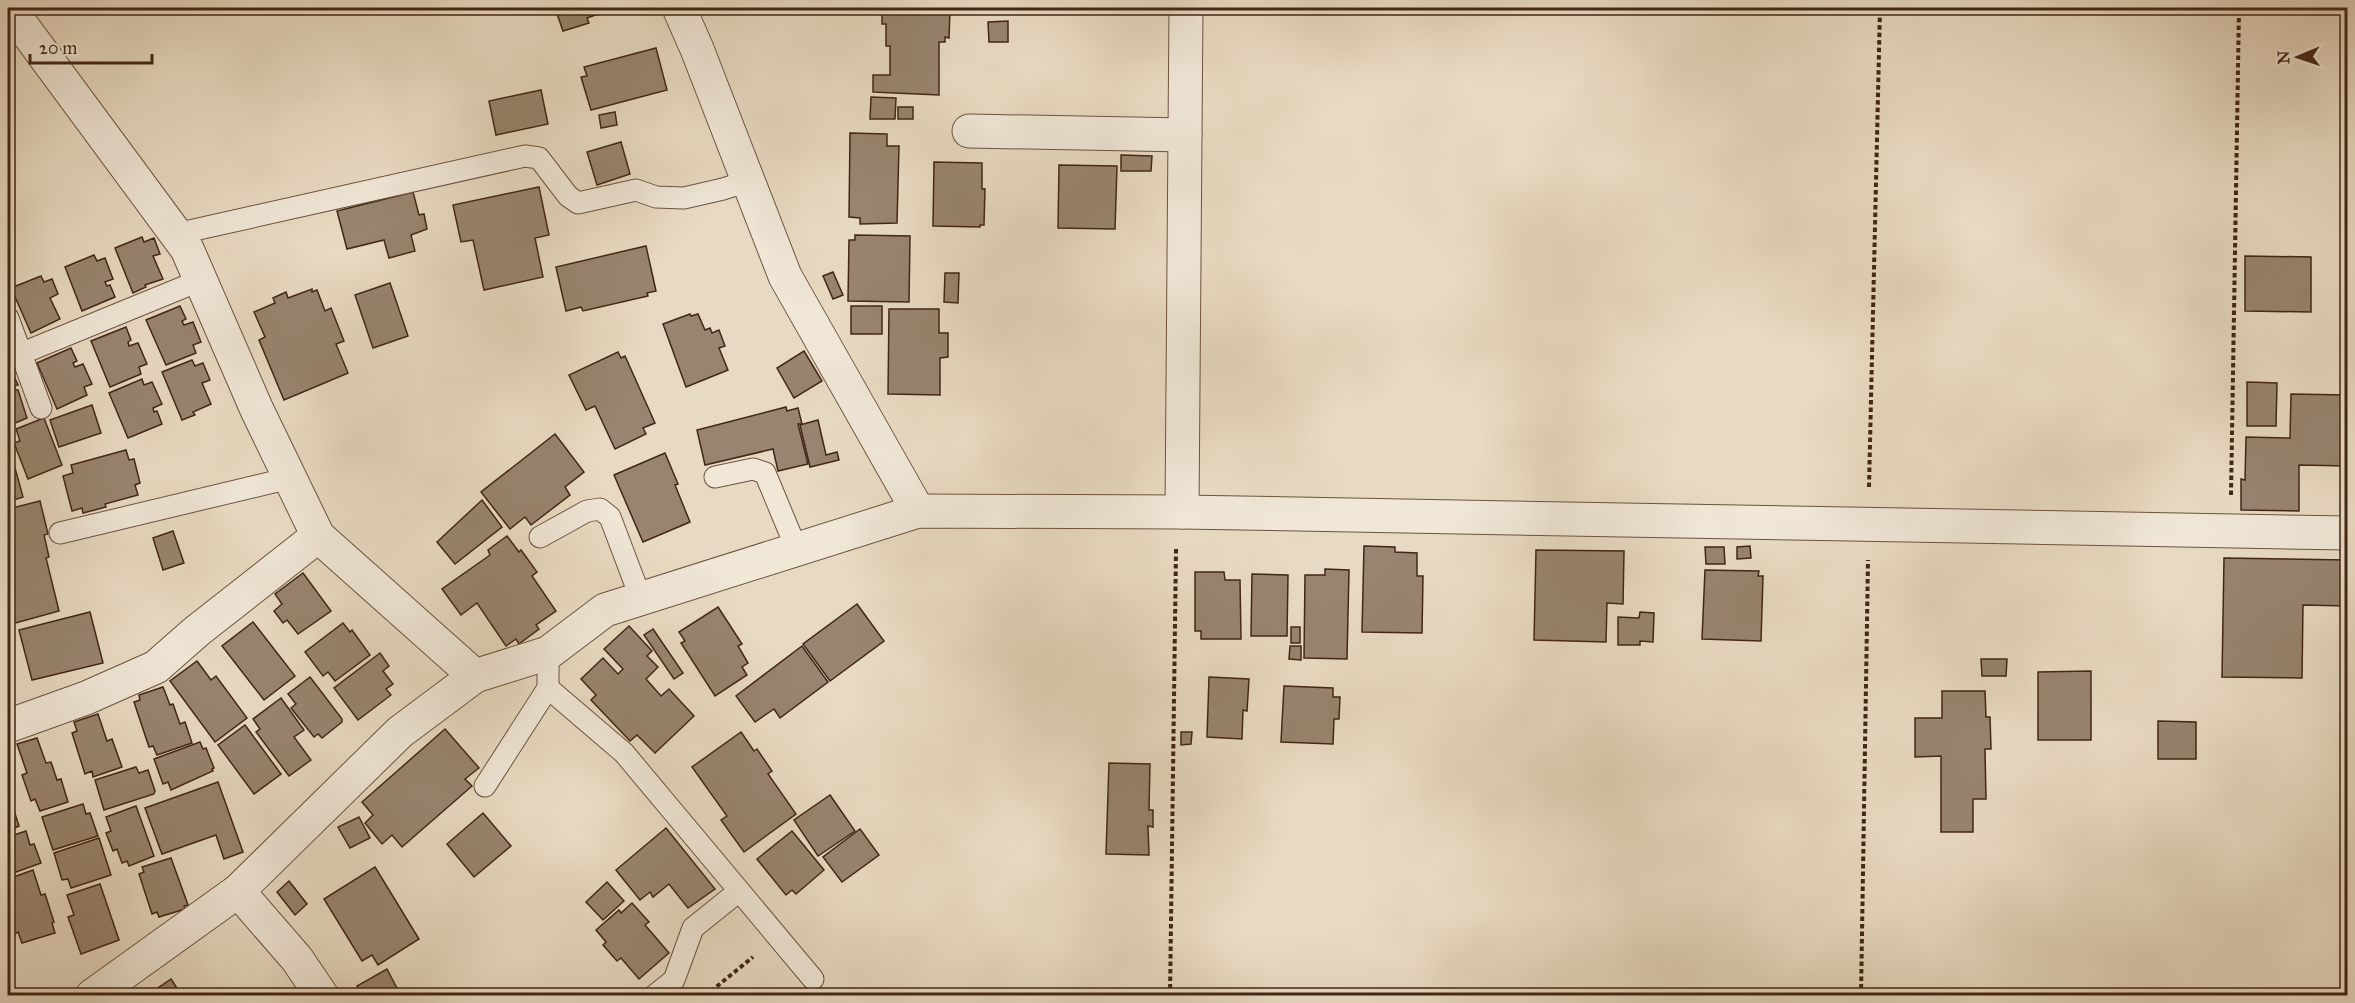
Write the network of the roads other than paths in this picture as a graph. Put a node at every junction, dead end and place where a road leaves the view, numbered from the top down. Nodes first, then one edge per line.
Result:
1 (9, 8) edge
2 (678, 8) edge
3 (1186, 8) edge
4 (969, 131) dead end
5 (1185, 135) junction
6 (748, 181) junction
7 (176, 234) junction
8 (201, 280) junction
9 (8, 318) edge
10 (14, 357) edge
11 (41, 408) dead end
12 (715, 477) dead end
13 (290, 478) junction
14 (918, 512) junction
15 (1182, 512) junction
16 (60, 533) dead end
17 (2348, 533) edge
18 (318, 536) junction
19 (540, 537) dead end
20 (797, 550) junction
21 (641, 599) junction
22 (548, 653) junction
23 (475, 676) junction
24 (548, 688) junction
25 (8, 726) edge
26 (485, 786) dead end
27 (238, 891) junction
28 (739, 891) junction
29 (813, 979) dead end
30 (92, 996) edge
31 (322, 996) edge
32 (654, 996) edge

1 - 7 street
2 - 6 street
3 - 5 street
4 - 5 street
5 - 15 street
6 - 7 lane
6 - 14 street
7 - 8 street
8 - 10 lane
8 - 13 street
9 - 10 lane
10 - 11 lane
12 - 20 lane
13 - 16 lane
13 - 18 street
14 - 15 street
14 - 20 street
15 - 17 street
18 - 23 street
18 - 25 street
19 - 21 lane
20 - 21 street
21 - 22 street
22 - 23 street
22 - 24 lane
23 - 27 street
24 - 26 lane
24 - 28 lane
27 - 30 street
27 - 31 street
28 - 29 lane
28 - 32 lane

